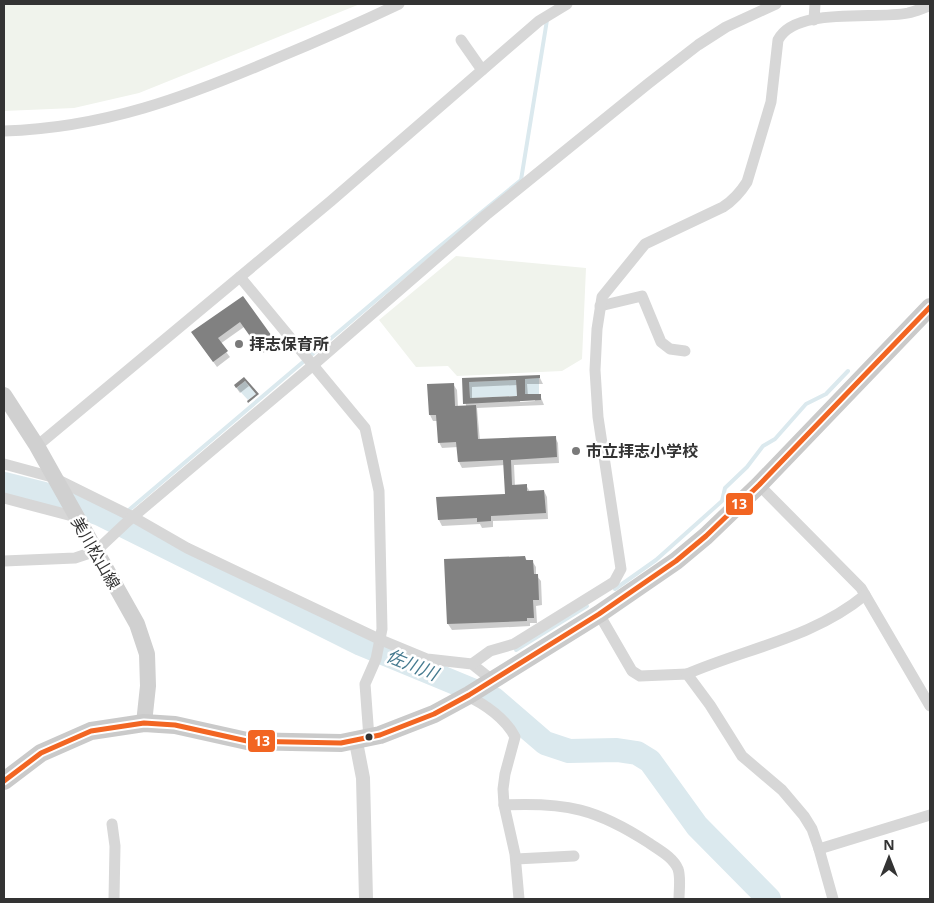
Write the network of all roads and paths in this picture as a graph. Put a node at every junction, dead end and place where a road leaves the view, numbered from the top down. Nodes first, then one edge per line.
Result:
1 (399, 4) edge
2 (567, 4) edge
3 (776, 4) edge
4 (815, 4) edge
5 (930, 6) edge
6 (814, 20) junction
7 (461, 40) dead end
8 (482, 70) junction
9 (4, 131) edge
10 (240, 277) junction
11 (600, 306) junction
12 (930, 307) edge
13 (685, 351) dead end
14 (312, 366) junction
15 (4, 395) edge
16 (36, 446) junction
17 (4, 464) edge
18 (54, 481) junction
19 (759, 485) junction
20 (4, 498) edge
21 (74, 515) junction
22 (131, 519) junction
23 (96, 551) junction
24 (4, 561) edge
25 (864, 595) junction
26 (599, 614) junction
27 (381, 641) junction
28 (472, 664) junction
29 (687, 674) junction
30 (489, 682) junction
31 (468, 695) junction
32 (930, 706) edge
33 (144, 723) junction
34 (363, 740) junction
35 (4, 781) edge
36 (504, 805) junction
37 (930, 815) edge
38 (112, 824) dead end
39 (819, 849) junction
40 (574, 856) dead end
41 (516, 859) junction
42 (114, 899) edge
43 (366, 899) edge
44 (519, 899) edge
45 (679, 899) edge
46 (833, 899) edge

1 - 9 street
2 - 8 street
3 - 14 street
4 - 6 street
5 - 6 street
6 - 11 street
7 - 8 street
8 - 10 street
10 - 14 street
10 - 16 street
11 - 13 street
11 - 28 street
12 - 19 main road
14 - 22 street
14 - 27 street
15 - 16 main road, 美川松山線
16 - 18 main road, 美川松山線
17 - 18 street
18 - 21 main road, 美川松山線
18 - 22 street
19 - 25 street
19 - 26 main road
20 - 21 street
21 - 23 main road, 美川松山線
22 - 23 street
22 - 27 street
23 - 24 street
23 - 33 main road, 美川松山線
25 - 29 street
25 - 32 street
26 - 29 street
26 - 30 main road
27 - 28 street
27 - 34 street
28 - 30 street
29 - 39 street
30 - 31 main road
31 - 34 main road
31 - 36 street
33 - 34 main road
33 - 35 main road
34 - 43 street
36 - 41 street
36 - 45 street
37 - 39 street
38 - 42 street
39 - 46 street
40 - 41 street
41 - 44 street

